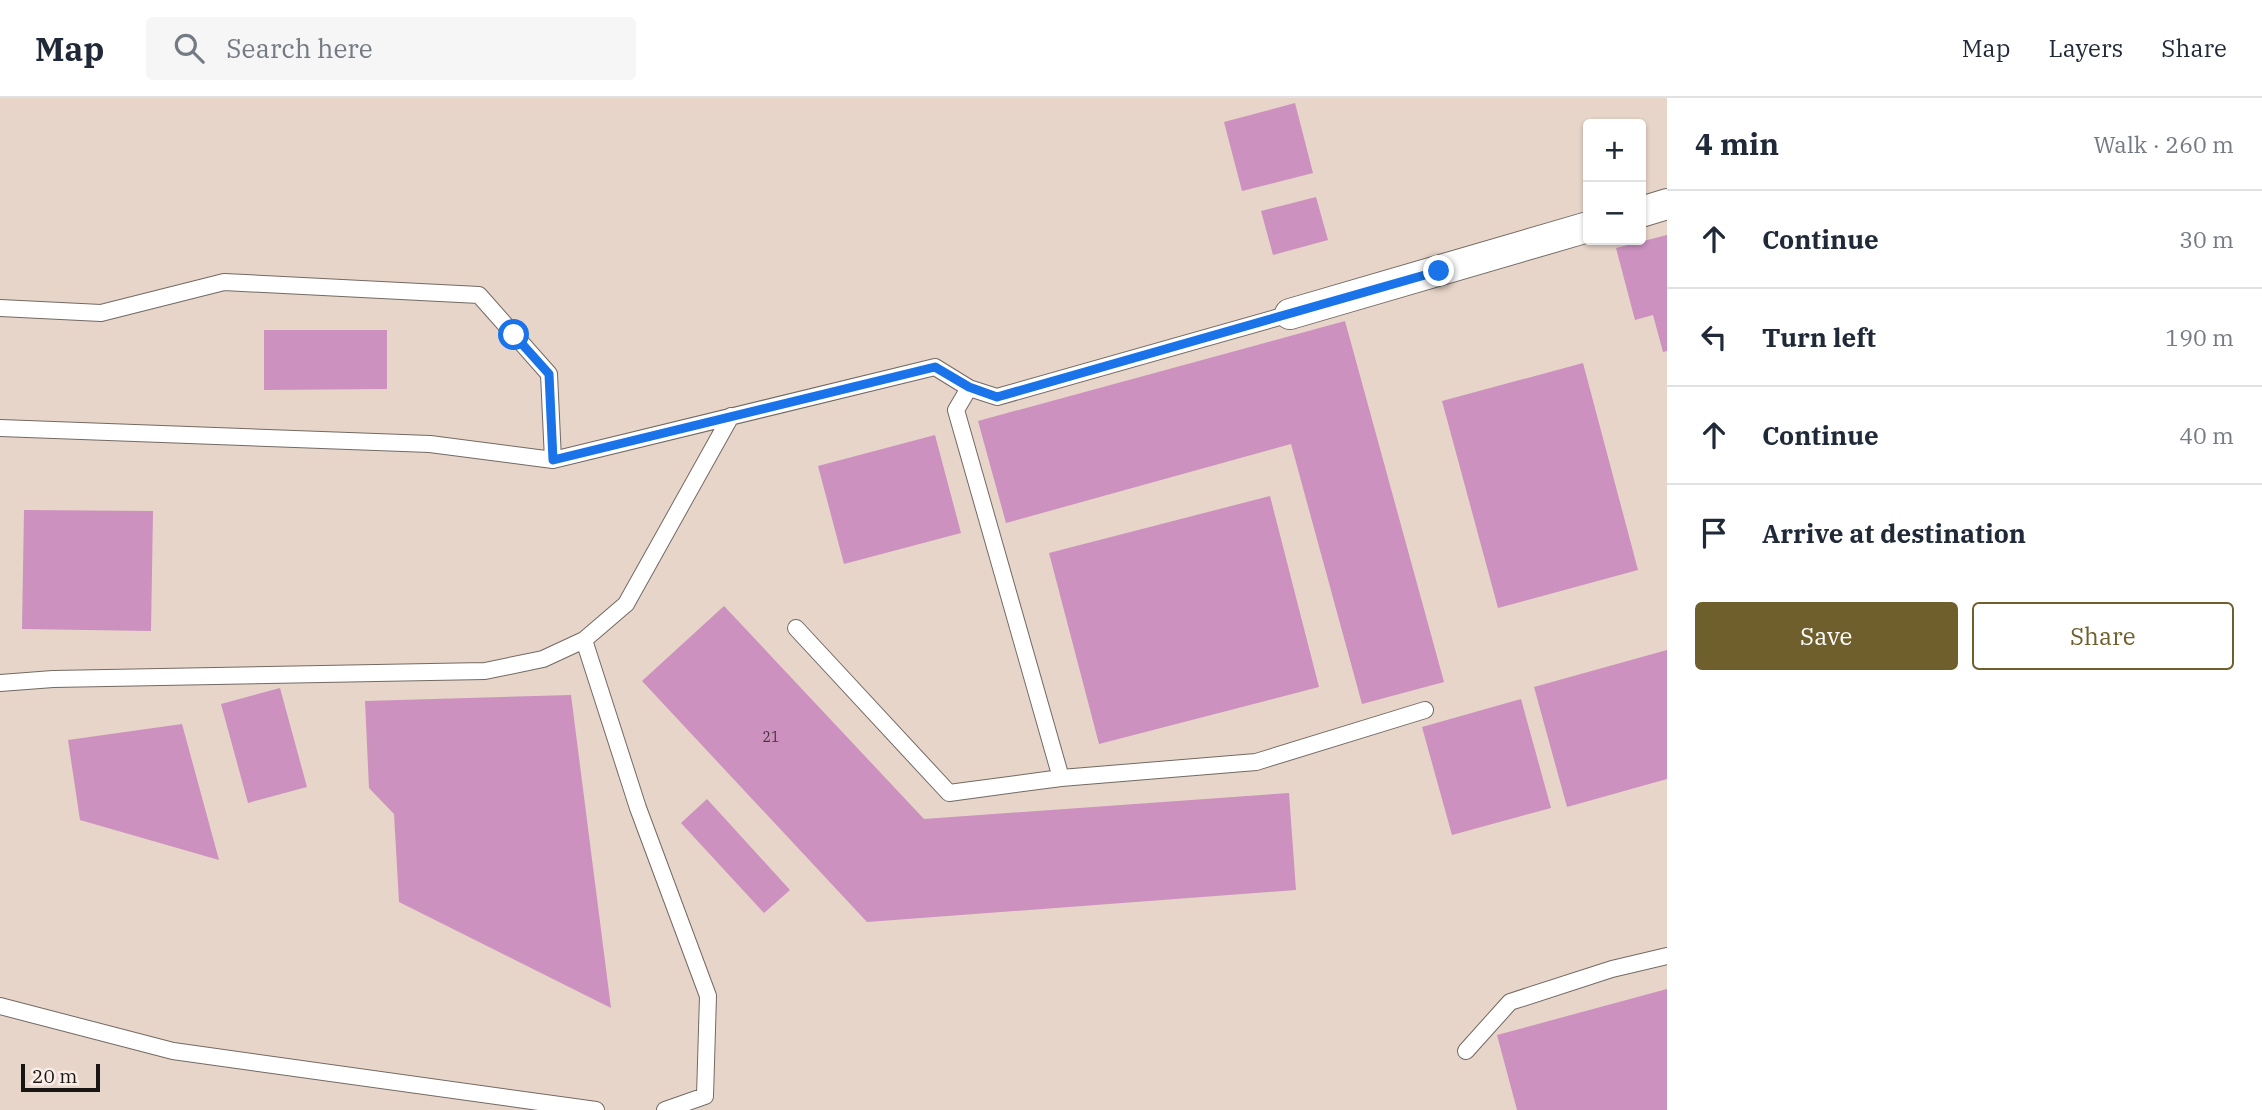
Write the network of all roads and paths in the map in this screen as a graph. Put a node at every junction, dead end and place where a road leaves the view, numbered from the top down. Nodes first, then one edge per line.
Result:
1 (1667, 204) edge
2 (1646, 210) edge
3 (1583, 228) edge
4 (0, 308) edge
5 (1290, 314) joint
6 (969, 387) junction
7 (731, 416) junction
8 (0, 428) edge
9 (553, 460) junction
10 (796, 628) dead end
11 (584, 640) junction
12 (0, 683) edge
13 (1425, 710) dead end
14 (1061, 778) junction
15 (1667, 956) edge
16 (0, 1006) edge
17 (1466, 1051) dead end
18 (596, 1110) edge
19 (665, 1110) edge

1 - 2 street
3 - 5 street
4 - 9 lane
5 - 6 lane
6 - 7 lane
6 - 14 lane
7 - 9 lane
7 - 11 lane
8 - 9 lane
10 - 14 lane
11 - 12 lane
11 - 19 lane
13 - 14 lane
15 - 17 lane
16 - 18 lane

